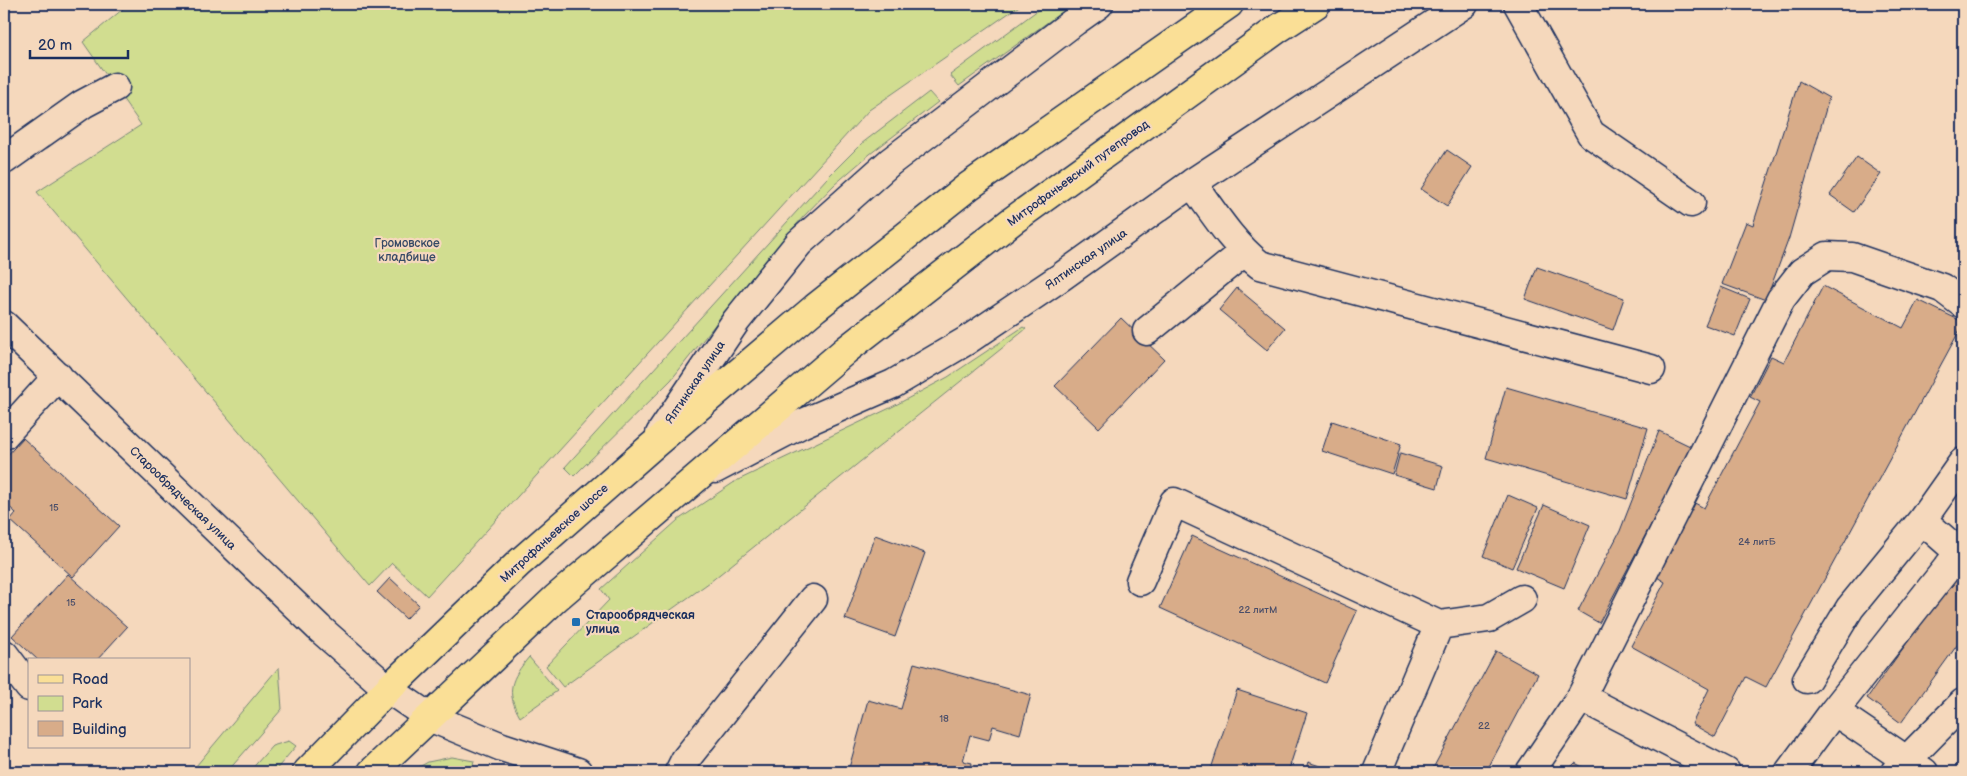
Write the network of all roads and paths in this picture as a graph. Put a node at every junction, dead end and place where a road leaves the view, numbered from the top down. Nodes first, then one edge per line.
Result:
1 (1099, 4) edge
2 (1229, 4) edge
3 (1316, 4) edge
4 (1464, 4) edge
5 (1518, 4) edge
6 (115, 87) dead end
7 (4, 160) edge
8 (1192, 183) junction
9 (1690, 203) dead end
10 (1244, 252) junction
11 (1963, 304) edge
12 (4, 325) edge
13 (1147, 331) dead end
14 (1651, 369) dead end
15 (58, 376) junction
16 (4, 435) edge
17 (651, 447) junction
18 (1963, 462) edge
19 (690, 482) junction
20 (1922, 520) junction
21 (1961, 554) edge
22 (1140, 581) dead end
23 (813, 599) dead end
24 (1522, 600) dead end
25 (1439, 625) junction
26 (4, 654) edge
27 (1807, 679) dead end
28 (28, 686) edge
29 (388, 690) junction
30 (1581, 697) junction
31 (1963, 703) edge
32 (1834, 711) junction
33 (429, 717) junction
34 (1909, 768) edge
35 (307, 772) edge
36 (372, 772) edge
37 (578, 772) edge
38 (679, 772) edge
39 (1377, 772) edge
40 (1530, 772) edge
41 (1726, 772) edge
42 (1789, 772) edge

1 - 17 street, Ялтинская улица
2 - 17 main road, Митрофаньевское шоссе
3 - 19 main road, Митрофаньевский путепровод
4 - 8 street, Ялтинская улица
5 - 9 street
6 - 7 street
8 - 10 street
8 - 19 street, Ялтинская улица
10 - 13 street
10 - 14 street
11 - 30 street
12 - 15 street, Старообрядческая улица
15 - 16 street
15 - 29 street, Старообрядческая улица
17 - 29 main road, Митрофаньевское шоссе
18 - 20 street
19 - 33 main road
20 - 21 street
20 - 27 street
21 - 32 street
22 - 25 street
23 - 38 street
24 - 25 street
25 - 39 street
26 - 28 street
29 - 33 street, Старообрядческая улица
29 - 35 main road, Митрофаньевское шоссе
30 - 40 street
30 - 41 street
31 - 34 street
32 - 34 street
32 - 42 street
33 - 36 main road
33 - 37 street, Старообрядческая улица

